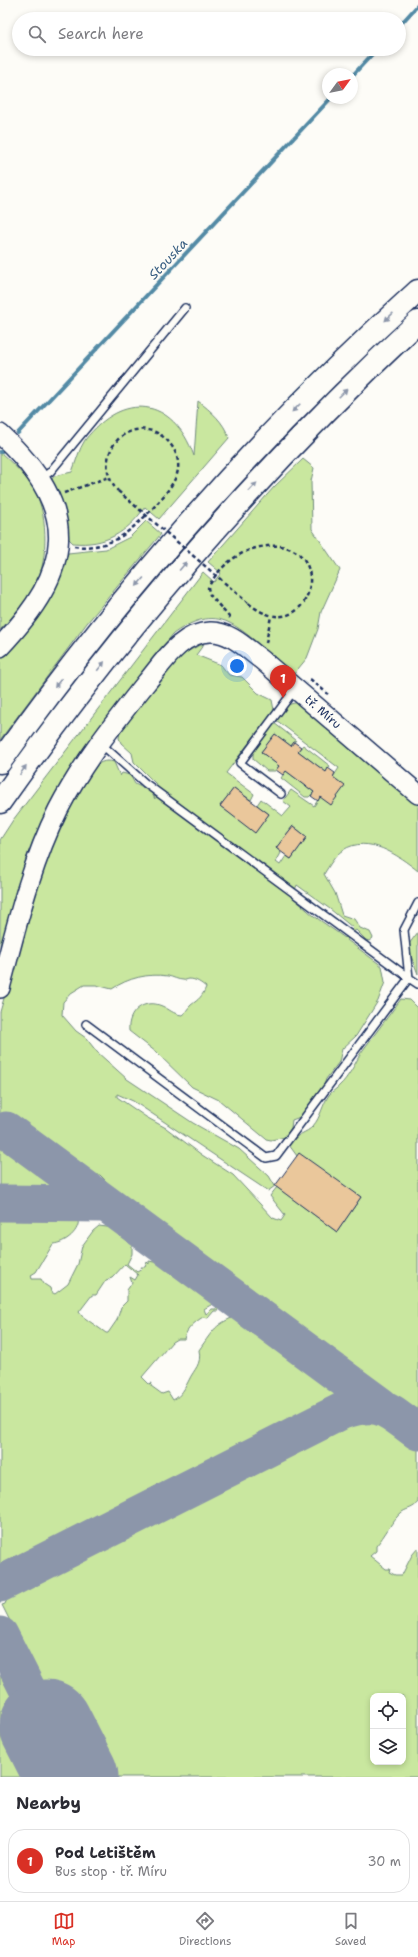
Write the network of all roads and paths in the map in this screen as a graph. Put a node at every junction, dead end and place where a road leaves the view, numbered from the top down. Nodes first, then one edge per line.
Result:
1 (418, 291) edge
2 (185, 308) dead end
3 (418, 322) edge
4 (0, 434) edge
5 (109, 477) junction
6 (40, 479) junction
7 (50, 498) junction
8 (59, 544) junction
9 (272, 616) junction
10 (232, 620) dead end
11 (0, 647) edge
12 (262, 660) junction
13 (295, 688) junction
14 (100, 743) junction
15 (0, 762) edge
16 (281, 794) dead end
17 (418, 794) edge
18 (0, 802) edge
19 (418, 903) edge
20 (409, 978) junction
21 (418, 984) edge
22 (0, 988) edge
23 (86, 1024) dead end

1 -> 15 highway
2 - 6 lane
18 -> 3 highway
4 - 6 main road
5 - 7 path
5 - 8 path
5 - 9 path, bridge
6 - 7 main road
7 - 8 main road
8 - 11 main road
9 - 10 path
9 - 12 path
12 - 13 main road, tř. Míru
12 - 14 main road, tř. Míru
13 - 16 lane
13 - 17 main road, tř. Míru
14 - 20 lane
14 - 22 main road
19 - 20 lane
20 - 21 lane
20 - 23 lane

